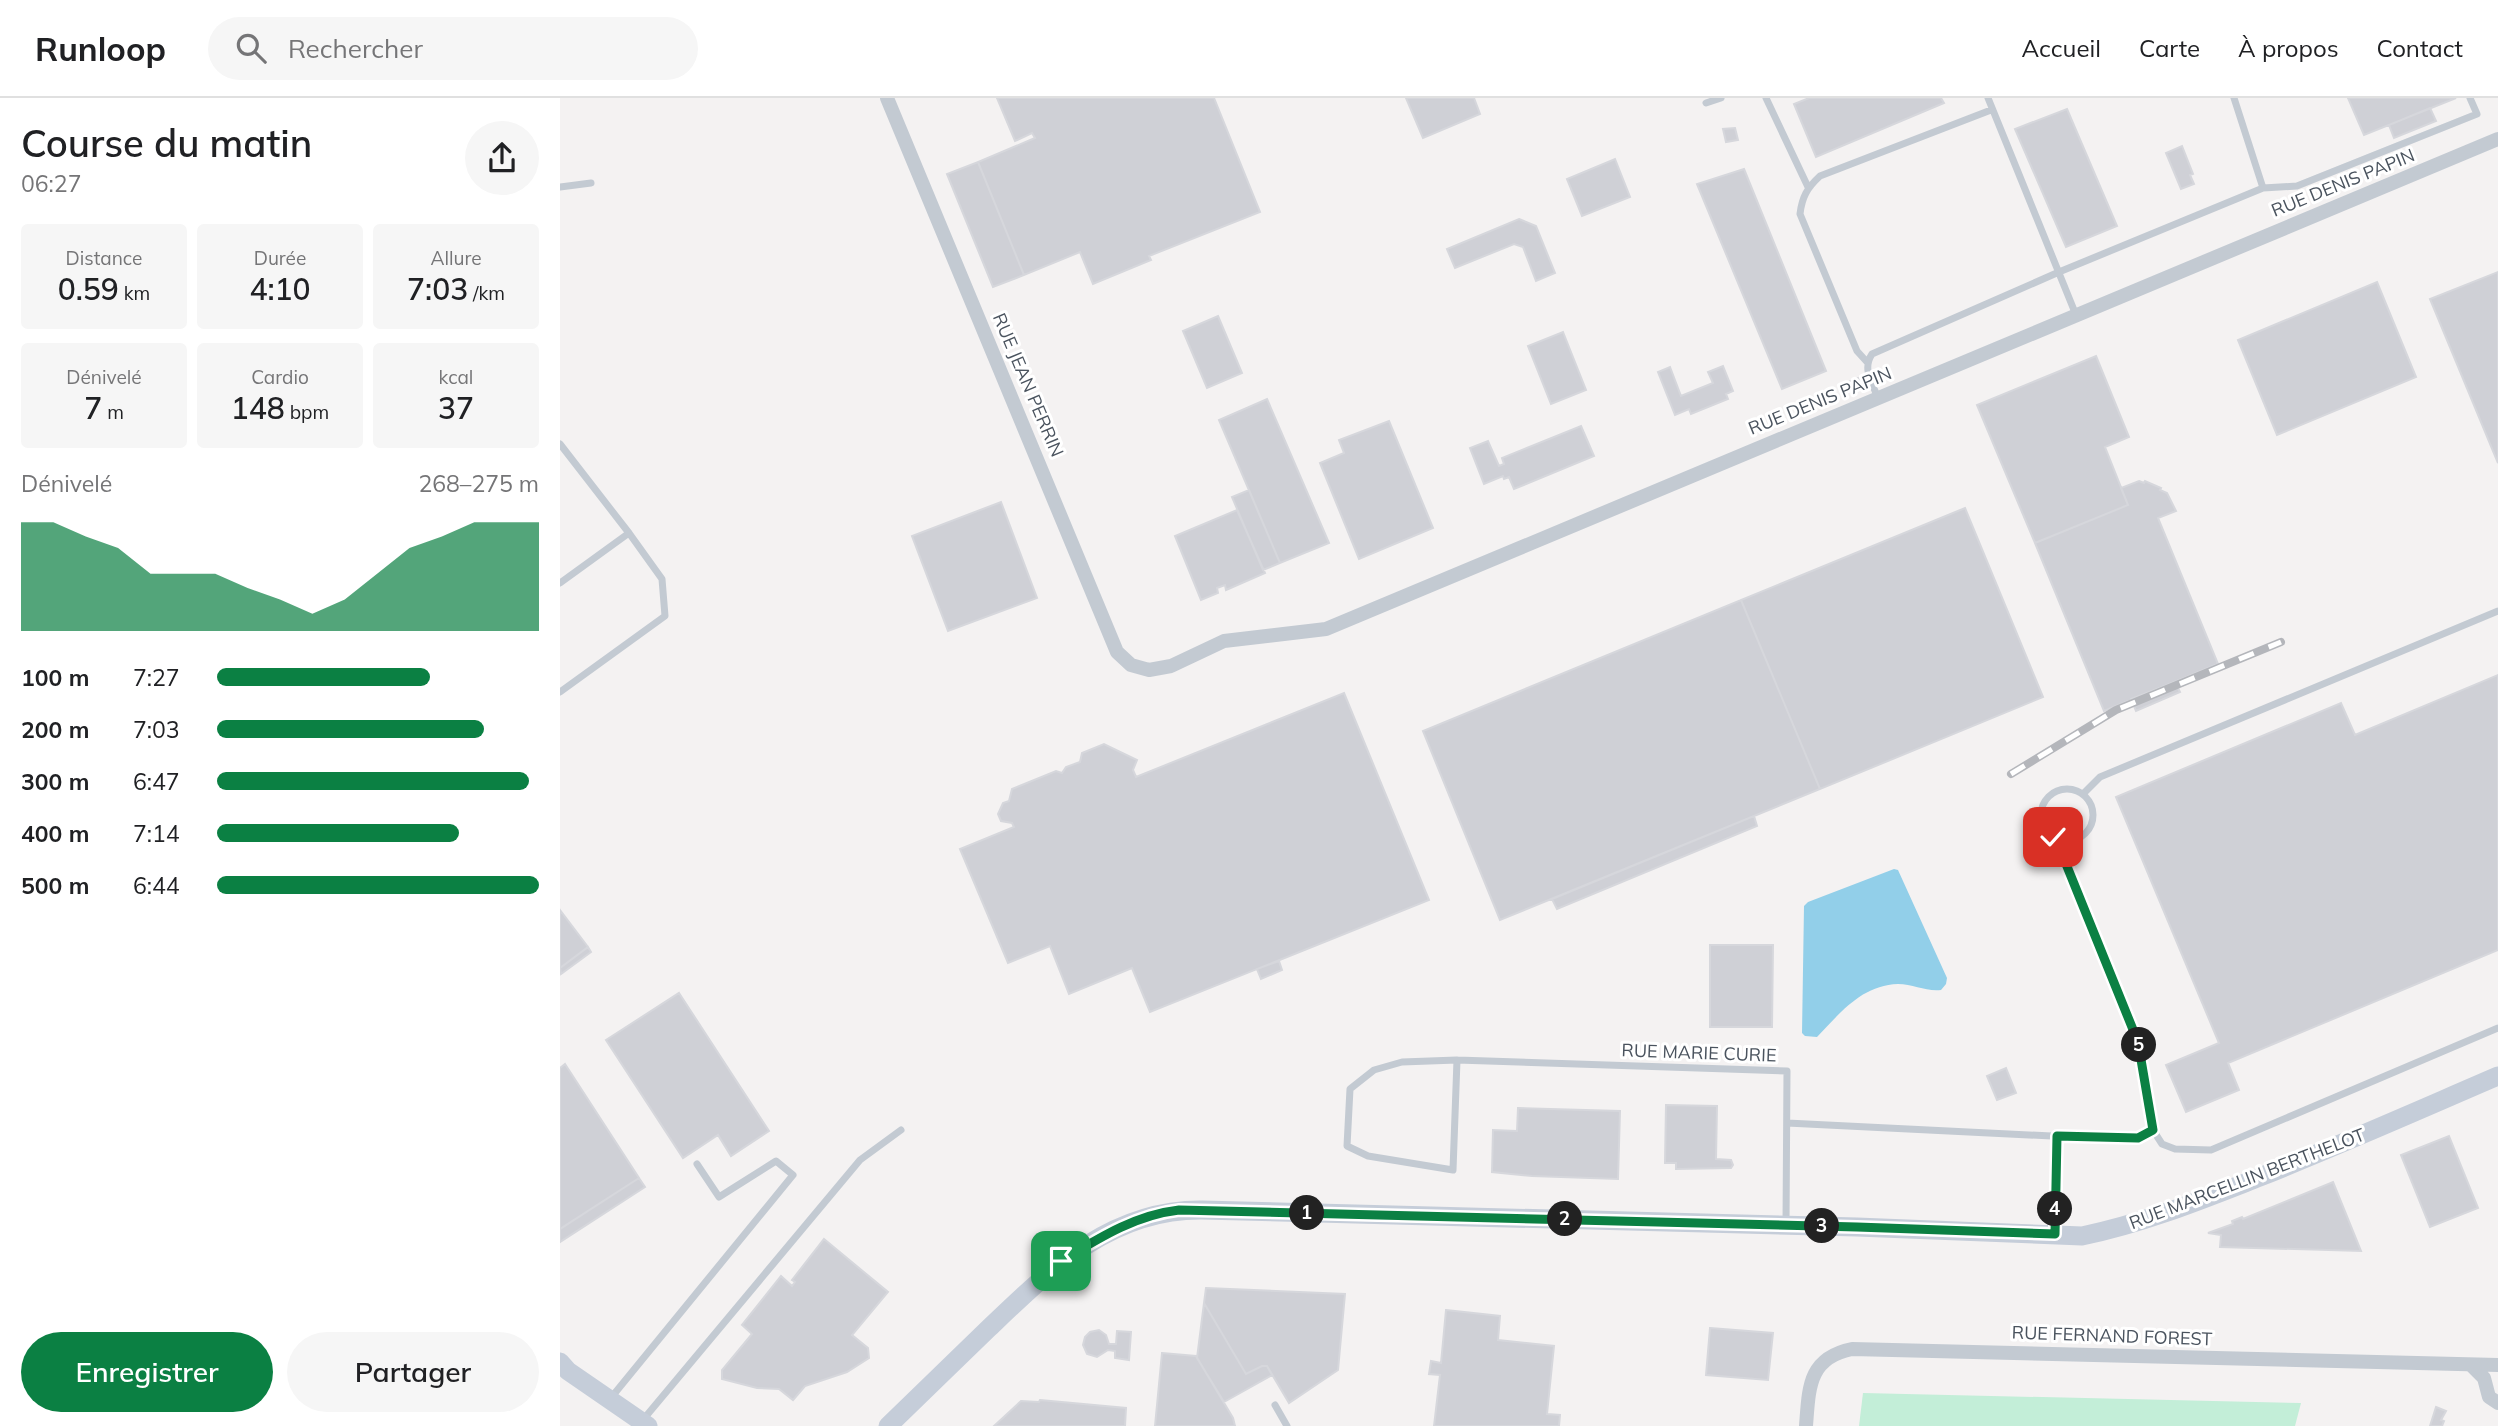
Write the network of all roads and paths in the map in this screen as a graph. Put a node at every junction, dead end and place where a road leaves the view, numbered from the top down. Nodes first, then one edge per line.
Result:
1 (887, 98) edge
2 (1721, 98) edge
3 (1766, 98) edge
4 (1988, 98) edge
5 (2234, 98) edge
6 (2470, 98) edge
7 (1706, 103) dead end
8 (1991, 110) junction
9 (2498, 139) edge
10 (591, 183) dead end
11 (560, 187) edge
12 (1808, 187) junction
13 (2263, 188) junction
14 (2059, 272) junction
15 (2076, 316) junction
16 (1867, 362) junction
17 (1878, 398) junction
18 (560, 444) edge
19 (629, 533) junction
20 (560, 583) edge
21 (2498, 611) edge
22 (1149, 670) joint
23 (560, 692) edge
24 (2083, 794) junction
25 (2060, 841) junction
26 (2498, 1028) edge
27 (1457, 1060) junction
28 (2498, 1076) edge
29 (1787, 1123) junction
30 (901, 1130) dead end
31 (2153, 1130) junction
32 (2057, 1136) junction
33 (697, 1164) dead end
34 (1786, 1225) junction
35 (2055, 1234) junction
36 (560, 1362) edge
37 (2472, 1365) junction
38 (2498, 1366) edge
39 (610, 1399) junction
40 (2498, 1404) edge
41 (1275, 1405) dead end
42 (644, 1424) edge
43 (888, 1426) edge
44 (1287, 1426) edge
45 (1805, 1426) edge

1 - 22 street, RUE JEAN PERRIN
2 - 7 lane
3 - 12 lane
4 - 8 lane
5 - 13 lane
6 - 13 lane
8 - 12 lane
8 - 14 lane
9 - 15 street, RUE DENIS PAPIN
10 - 11 lane
12 - 16 lane
13 - 14 lane
14 - 15 lane
14 - 16 lane
15 - 17 street, RUE DENIS PAPIN
16 - 17 lane
17 - 22 street, RUE DENIS PAPIN
18 - 19 lane
19 - 20 lane
19 - 23 lane
21 - 24 lane
24 - 25 lane
24 - 25 lane
25 - 31 lane
26 - 31 lane
27 - 27 lane
27 - 29 lane, RUE MARIE CURIE
28 - 35 street, RUE MARCELLIN BERTHELOT
29 - 32 lane
29 - 34 lane, RUE MARIE CURIE
30 - 42 lane
31 - 32 lane
32 - 35 lane
33 - 39 lane
34 - 35 street, RUE MARCELLIN BERTHELOT
34 - 43 street, RUE MARCELLIN BERTHELOT
36 - 39 street
37 - 38 street, RUE FERNAND FOREST
37 - 40 street
37 - 45 street, RUE FERNAND FOREST
39 - 42 street
41 - 44 lane

